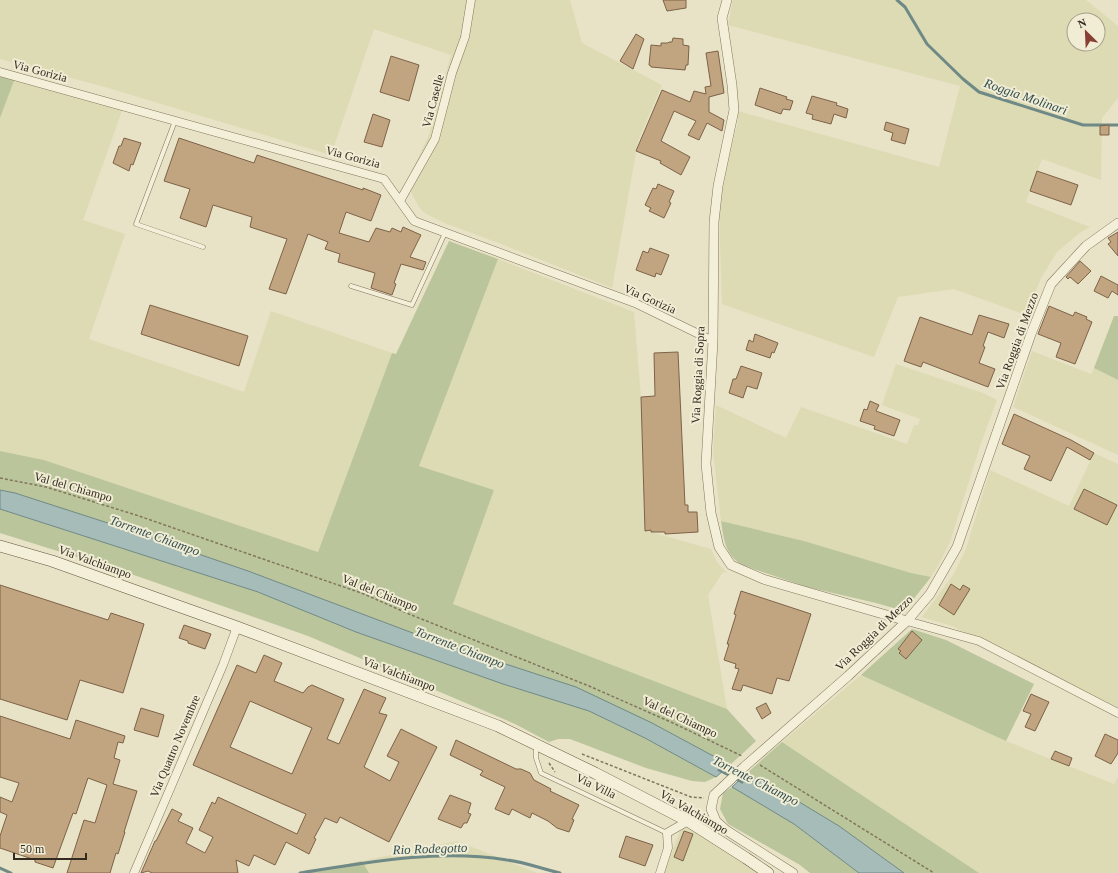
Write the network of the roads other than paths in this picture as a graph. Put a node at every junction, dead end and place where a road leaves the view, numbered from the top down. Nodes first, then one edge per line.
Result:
1 (471, 0) edge
2 (726, 0) edge
3 (0, 72) edge
4 (176, 121) junction
5 (400, 201) junction
6 (1118, 223) edge
7 (445, 233) junction
8 (202, 247) dead end
9 (351, 286) dead end
10 (713, 341) junction
11 (0, 546) edge
12 (907, 621) junction
13 (237, 627) junction
14 (1118, 713) edge
15 (536, 744) junction
16 (688, 821) junction
17 (667, 833) junction
18 (134, 873) edge
19 (660, 873) edge
20 (768, 873) edge
21 (792, 873) edge

1 - 5 street, Via Caselle
2 - 10 street, Via Roggia di Sopra
3 - 4 street, Via Gorizia
4 - 5 street, Via Gorizia
4 - 8 lane
5 - 7 street, Via Gorizia
6 - 12 street, Via Roggia di Mezzo
7 - 9 lane
7 - 10 street, Via Gorizia
10 - 12 street, Via Roggia di Sopra
11 - 13 main road, Via Valchiampo
12 - 14 street
12 - 21 street, Via Roggia di Mezzo
13 - 15 main road, Via Valchiampo
13 - 18 street, Via Quattro Novembre
15 - 16 main road, Via Valchiampo
15 - 17 lane, Via Villa
16 - 17 street
16 - 20 main road, Via Valchiampo
17 - 19 street

